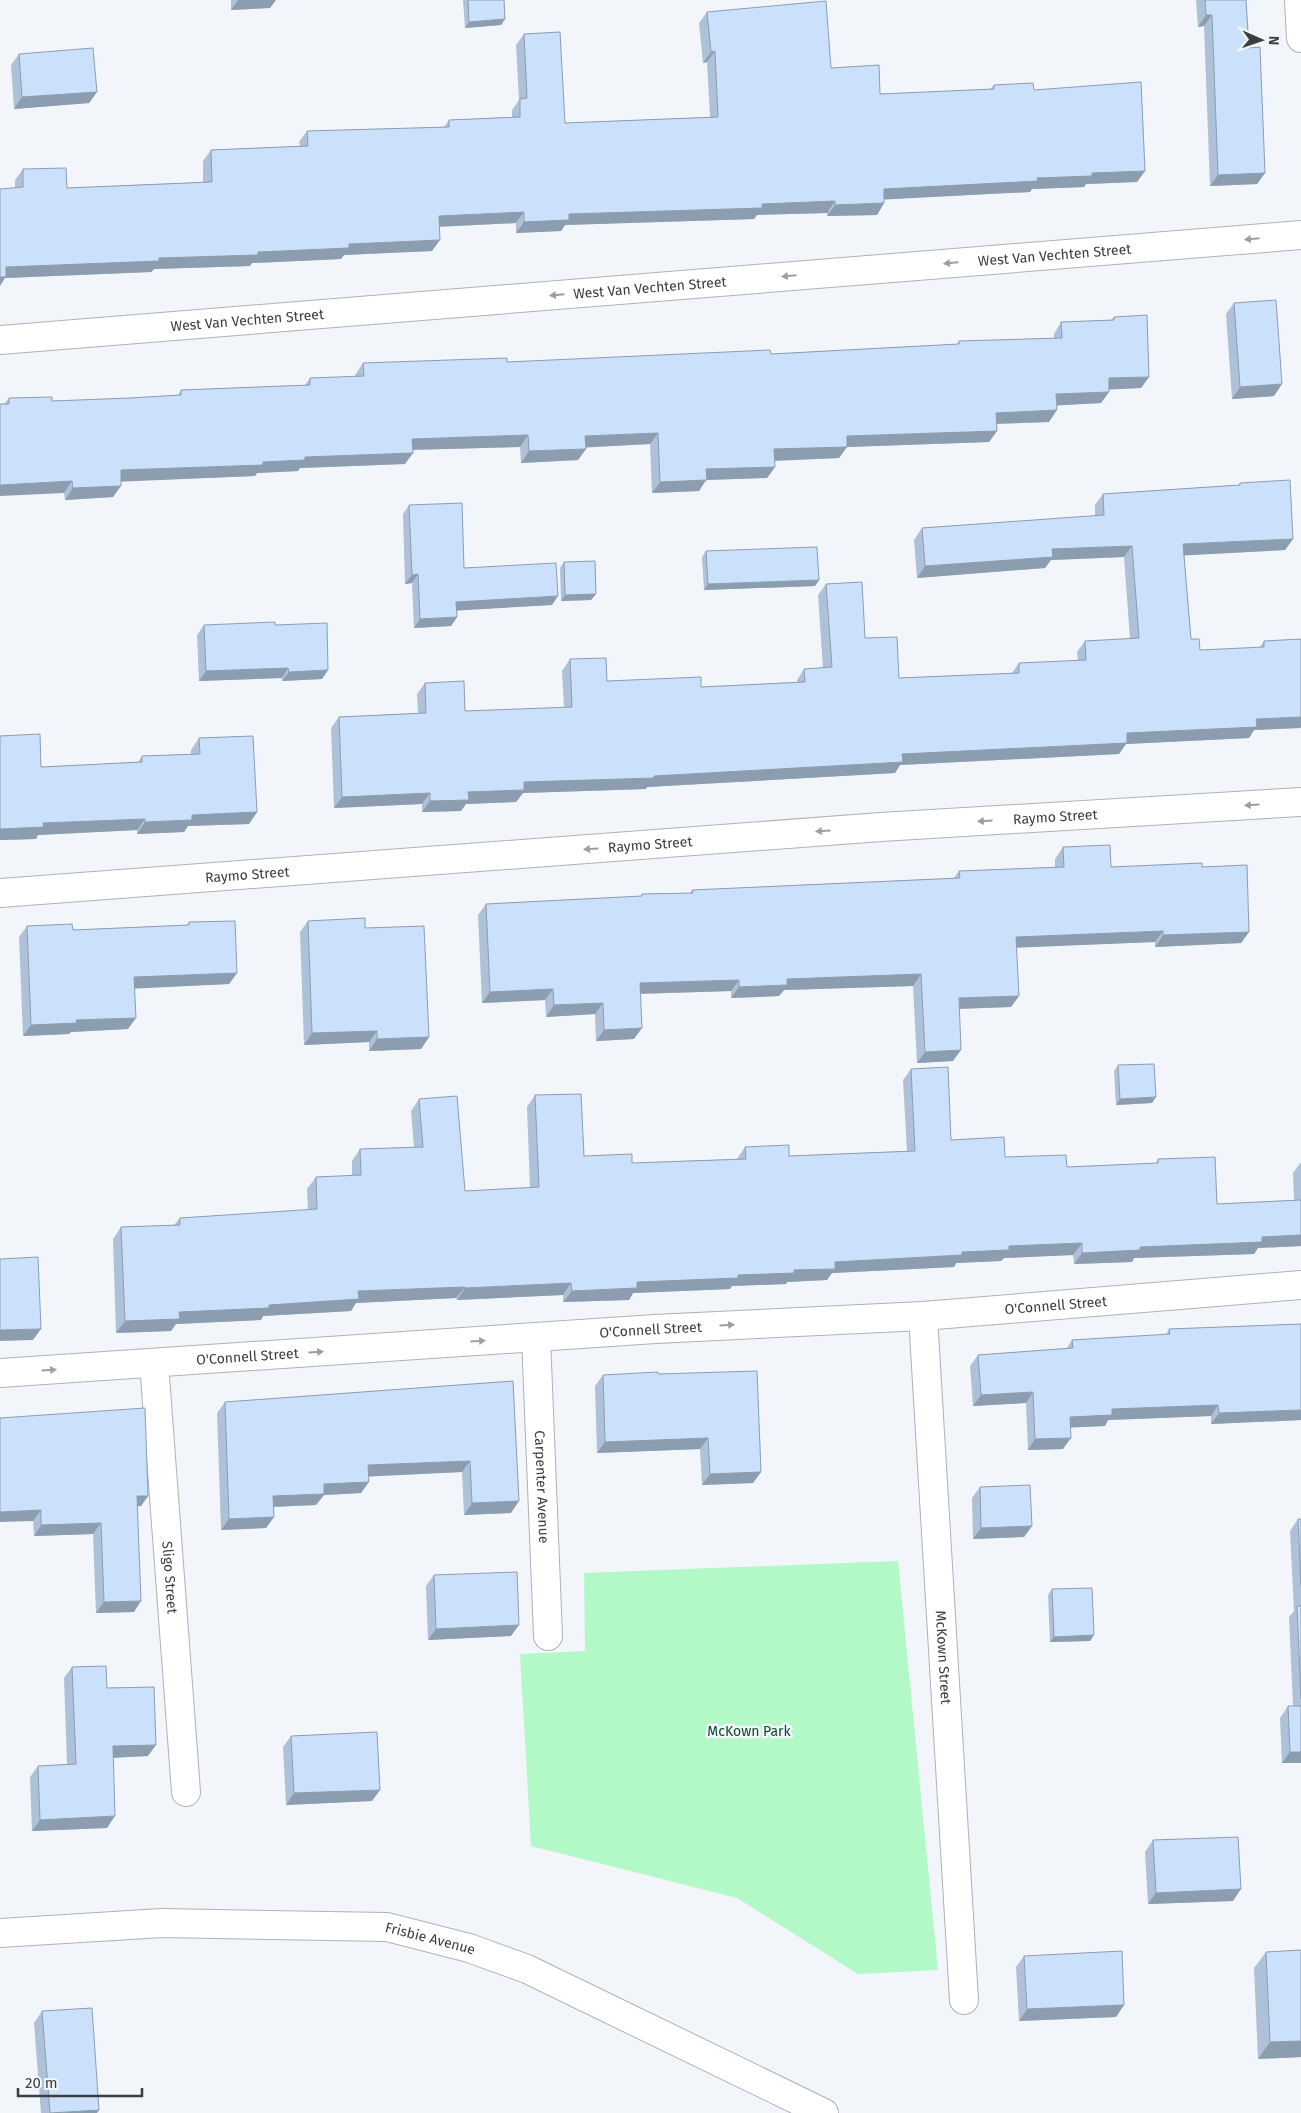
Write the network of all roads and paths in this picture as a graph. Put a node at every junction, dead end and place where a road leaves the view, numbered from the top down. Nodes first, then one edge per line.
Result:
1 (1299, 0) edge
2 (1301, 32) edge
3 (1301, 38) edge
4 (1301, 235) edge
5 (0, 340) edge
6 (1301, 802) edge
7 (0, 893) edge
8 (1301, 1285) edge
9 (923, 1316) junction
10 (536, 1337) junction
11 (154, 1363) junction
12 (0, 1374) edge
13 (548, 1636) dead end
14 (186, 1792) dead end
15 (0, 1933) edge
16 (964, 2000) dead end
17 (824, 2113) edge

1 - 2 street
2 - 3 street
4 -> 5 street, West Van Vechten Street
6 -> 7 street, Raymo Street
8 - 9 street, O'Connell Street
10 -> 9 street, O'Connell Street
9 - 16 street, McKown Street
11 -> 10 street, O'Connell Street
10 - 13 street, Carpenter Avenue
12 -> 11 street, O'Connell Street
11 - 14 street, Sligo Street
15 - 17 street, Frisbie Avenue

